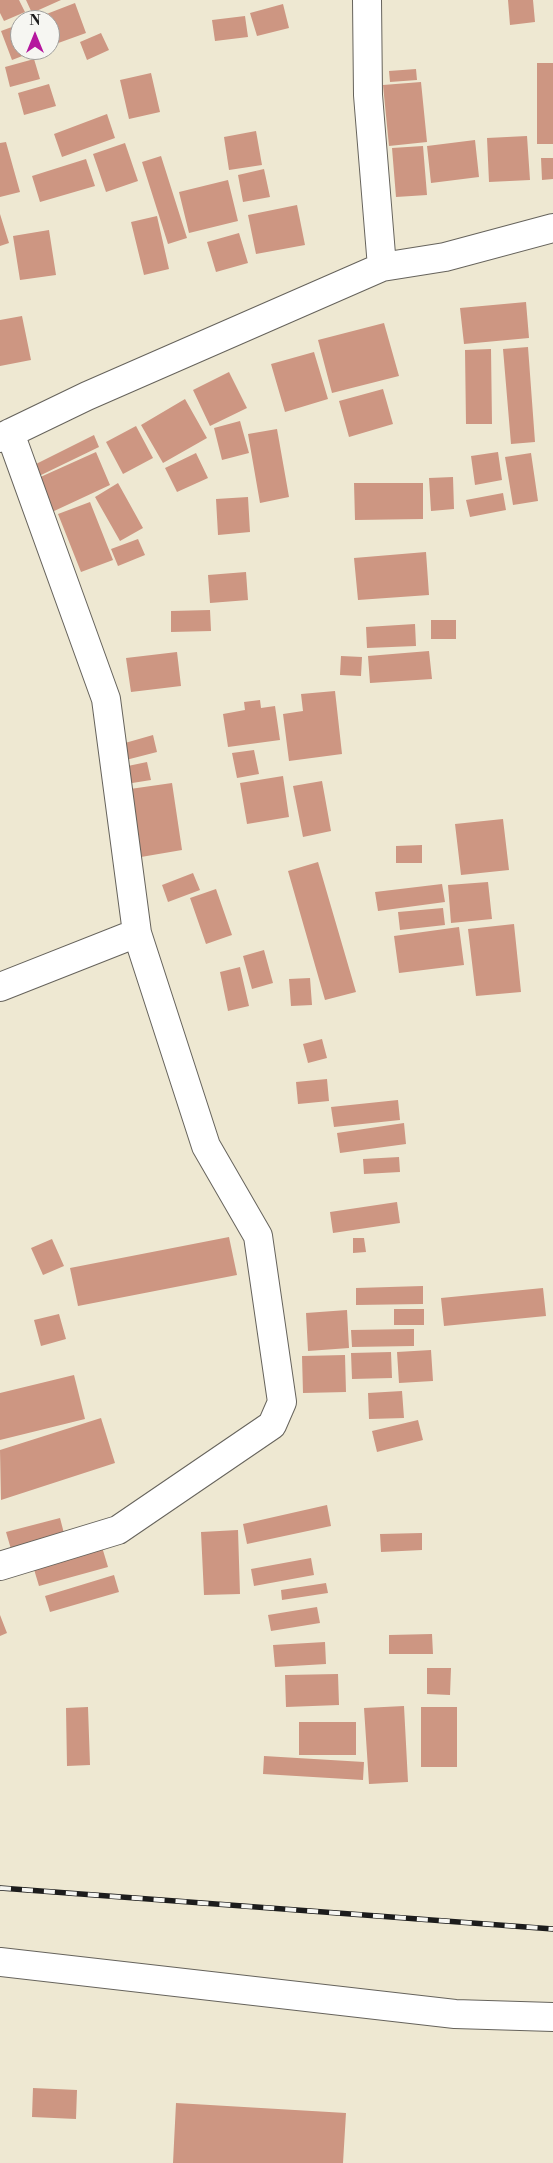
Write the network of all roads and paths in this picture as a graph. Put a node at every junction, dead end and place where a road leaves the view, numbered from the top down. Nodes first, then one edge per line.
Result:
1 (367, 0) edge
2 (553, 228) edge
3 (382, 266) junction
4 (5, 436) edge
5 (137, 933) junction
6 (0, 987) edge
7 (0, 1566) edge
8 (0, 1962) edge
9 (553, 2017) edge

1 - 3 street
2 - 3 street
3 - 4 street
4 - 5 street
5 - 6 street
5 - 7 street
8 - 9 street

